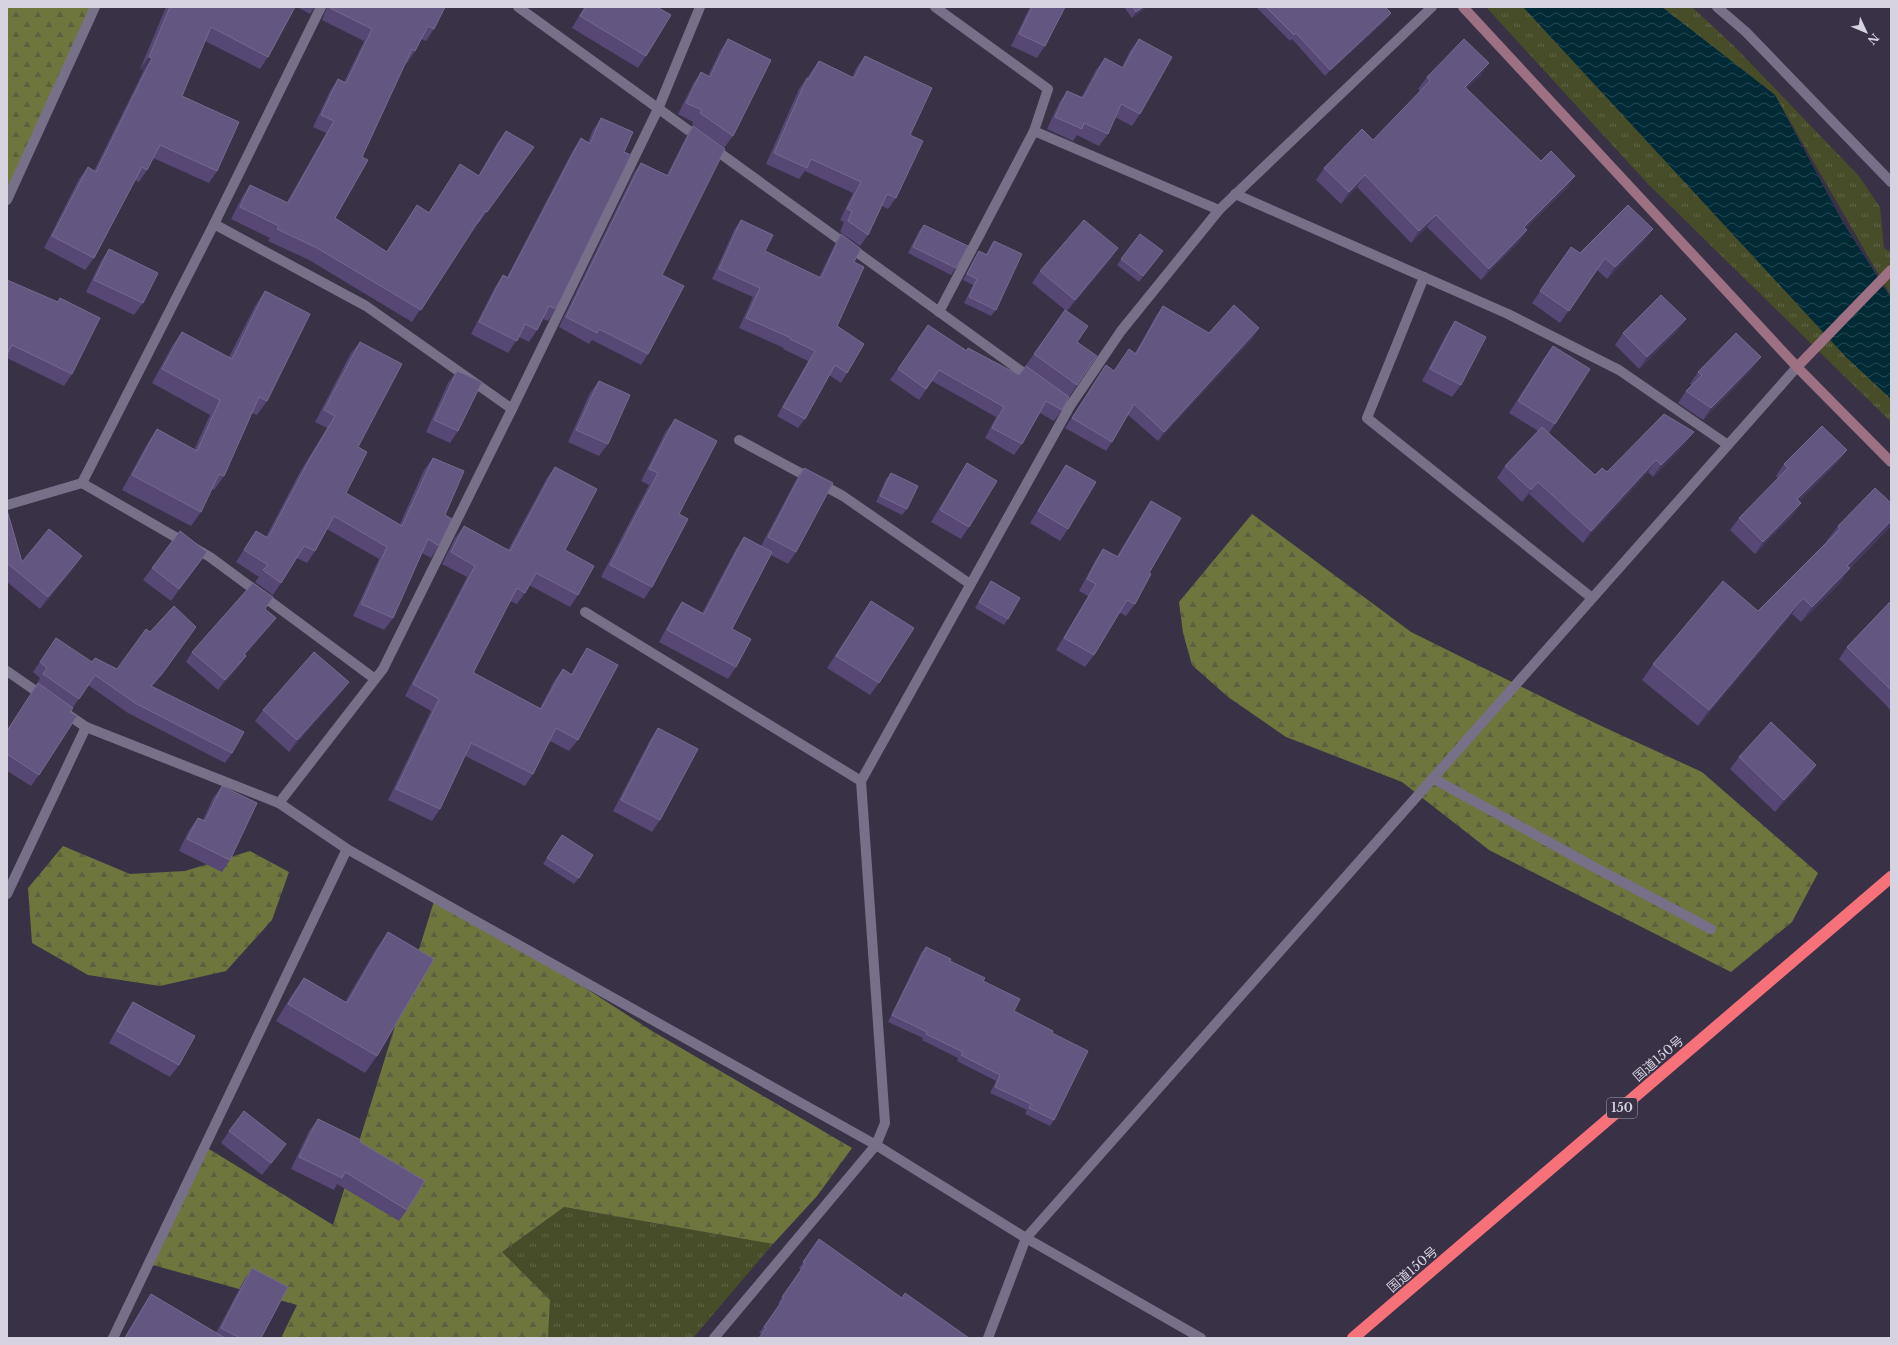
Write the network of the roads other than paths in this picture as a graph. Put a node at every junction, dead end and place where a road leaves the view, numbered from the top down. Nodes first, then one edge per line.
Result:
1 (95, 7) edge
2 (321, 7) edge
3 (518, 7) edge
4 (700, 7) edge
5 (935, 7) edge
6 (1432, 7) edge
7 (1463, 7) edge
8 (1717, 7) edge
9 (658, 109) junction
10 (1034, 132) junction
11 (1891, 182) edge
12 (1235, 194) junction
13 (7, 200) edge
14 (1219, 210) junction
15 (214, 224) junction
16 (1891, 270) edge
17 (1424, 277) junction
18 (939, 312) junction
19 (1797, 367) junction
20 (1038, 384) edge
21 (512, 409) junction
22 (739, 440) dead end
23 (1728, 445) junction
24 (1891, 462) edge
25 (82, 483) junction
26 (7, 505) edge
27 (970, 584) junction
28 (1592, 598) junction
29 (585, 612) dead end
30 (7, 671) edge
31 (375, 679) junction
32 (86, 727) junction
33 (1432, 778) junction
34 (861, 781) junction
35 (279, 804) junction
36 (347, 849) junction
37 (1891, 877) edge
38 (7, 894) edge
39 (1711, 929) dead end
40 (876, 1146) junction
41 (1026, 1238) junction
42 (113, 1338) edge
43 (714, 1338) edge
44 (988, 1338) edge
45 (1201, 1338) edge
46 (1353, 1338) edge

1 - 13 street
2 - 15 street
3 - 9 street
4 - 9 street
5 - 10 street
6 - 12 street
7 - 19 street
8 - 11 street
9 - 18 street
9 - 21 street
10 - 14 street
10 - 18 street
12 - 14 street
12 - 17 street
14 - 27 street
15 - 21 street
15 - 25 street
16 - 19 street
17 - 23 street
17 - 28 street
18 - 20 street
19 - 23 street
19 - 24 street
21 - 31 street
22 - 27 street
23 - 28 street
25 - 26 street
25 - 31 street
27 - 34 street
28 - 33 street
29 - 34 street
30 - 32 street
31 - 35 street
32 - 35 street
32 - 38 street
33 - 39 street
33 - 41 street
34 - 40 street
35 - 36 street
36 - 40 street
36 - 42 street
37 - 46 highway, 国道150号 / 150
40 - 41 street
40 - 43 street
41 - 44 street
41 - 45 street

